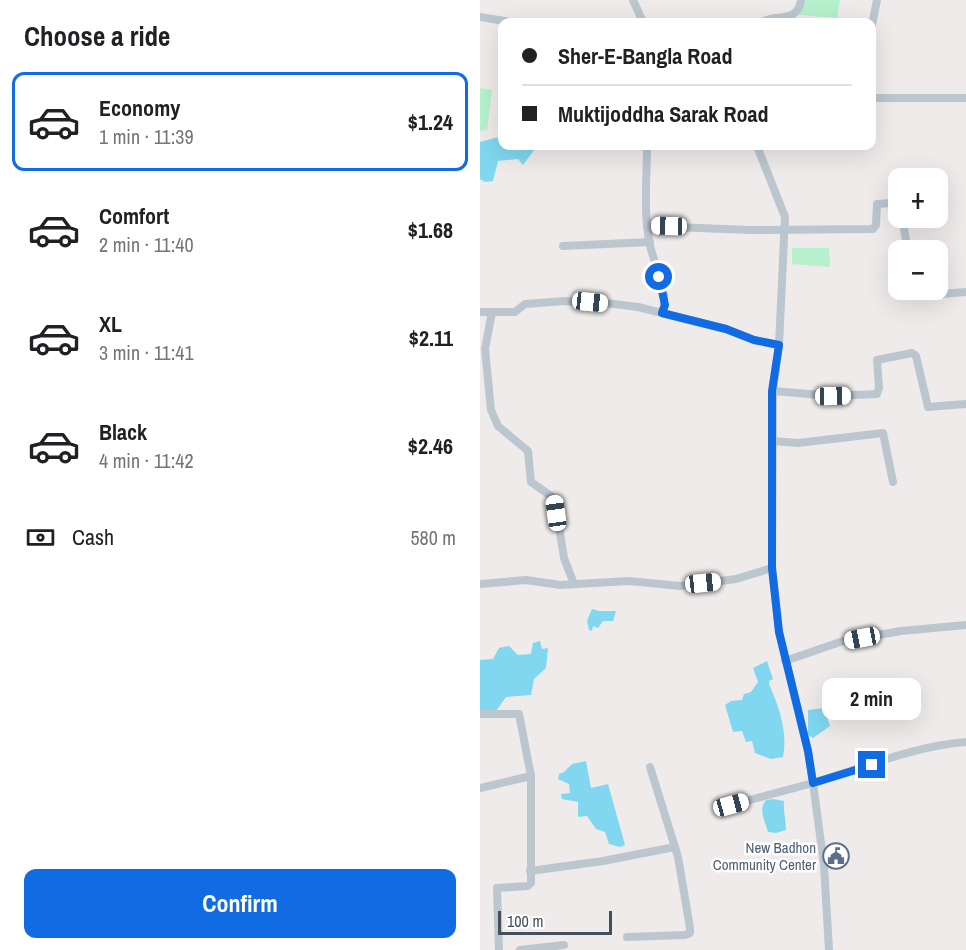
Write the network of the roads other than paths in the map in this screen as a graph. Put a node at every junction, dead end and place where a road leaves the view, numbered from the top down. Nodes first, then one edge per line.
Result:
1 (633, 0) edge
2 (801, 0) edge
3 (877, 0) edge
4 (480, 17) edge
5 (641, 18) edge
6 (775, 18) edge
7 (873, 18) edge
8 (498, 20) edge
9 (876, 98) edge
10 (966, 98) edge
11 (647, 150) edge
12 (760, 150) edge
13 (888, 203) edge
14 (647, 226) junction
15 (785, 230) junction
16 (650, 242) junction
17 (563, 246) dead end
18 (966, 292) edge
19 (948, 293) edge
20 (480, 312) edge
21 (492, 312) junction
22 (662, 313) junction
23 (779, 345) junction
24 (482, 349) edge
25 (772, 391) junction
26 (966, 404) edge
27 (771, 441) junction
28 (893, 482) dead end
29 (772, 568) junction
30 (480, 584) edge
31 (574, 584) junction
32 (966, 625) edge
33 (785, 661) junction
34 (480, 714) edge
35 (966, 742) edge
36 (650, 767) dead end
37 (531, 776) junction
38 (813, 783) junction
39 (480, 788) edge
40 (731, 805) dead end
41 (675, 847) junction
42 (530, 871) junction
43 (627, 937) dead end
44 (564, 945) dead end
45 (499, 950) edge
46 (520, 950) edge
47 (829, 950) edge

1 - 5 street
2 - 6 street
3 - 7 street
4 - 8 street
9 - 10 street
11 - 14 street
12 - 15 street
13 - 15 street
14 - 15 street
14 - 16 street
15 - 23 street
16 - 17 street
16 - 22 street
18 - 19 street
20 - 21 street
21 - 22 street
21 - 24 street
22 - 23 street
23 - 25 street
24 - 31 street
25 - 26 street
25 - 27 street
27 - 28 street
27 - 29 street
29 - 31 street
29 - 33 street
30 - 31 street
32 - 33 street
33 - 38 street
34 - 37 street
35 - 38 street
36 - 41 street
37 - 39 street
37 - 42 street
38 - 40 street
38 - 47 street
41 - 42 street
41 - 43 street
42 - 45 street
44 - 46 street

